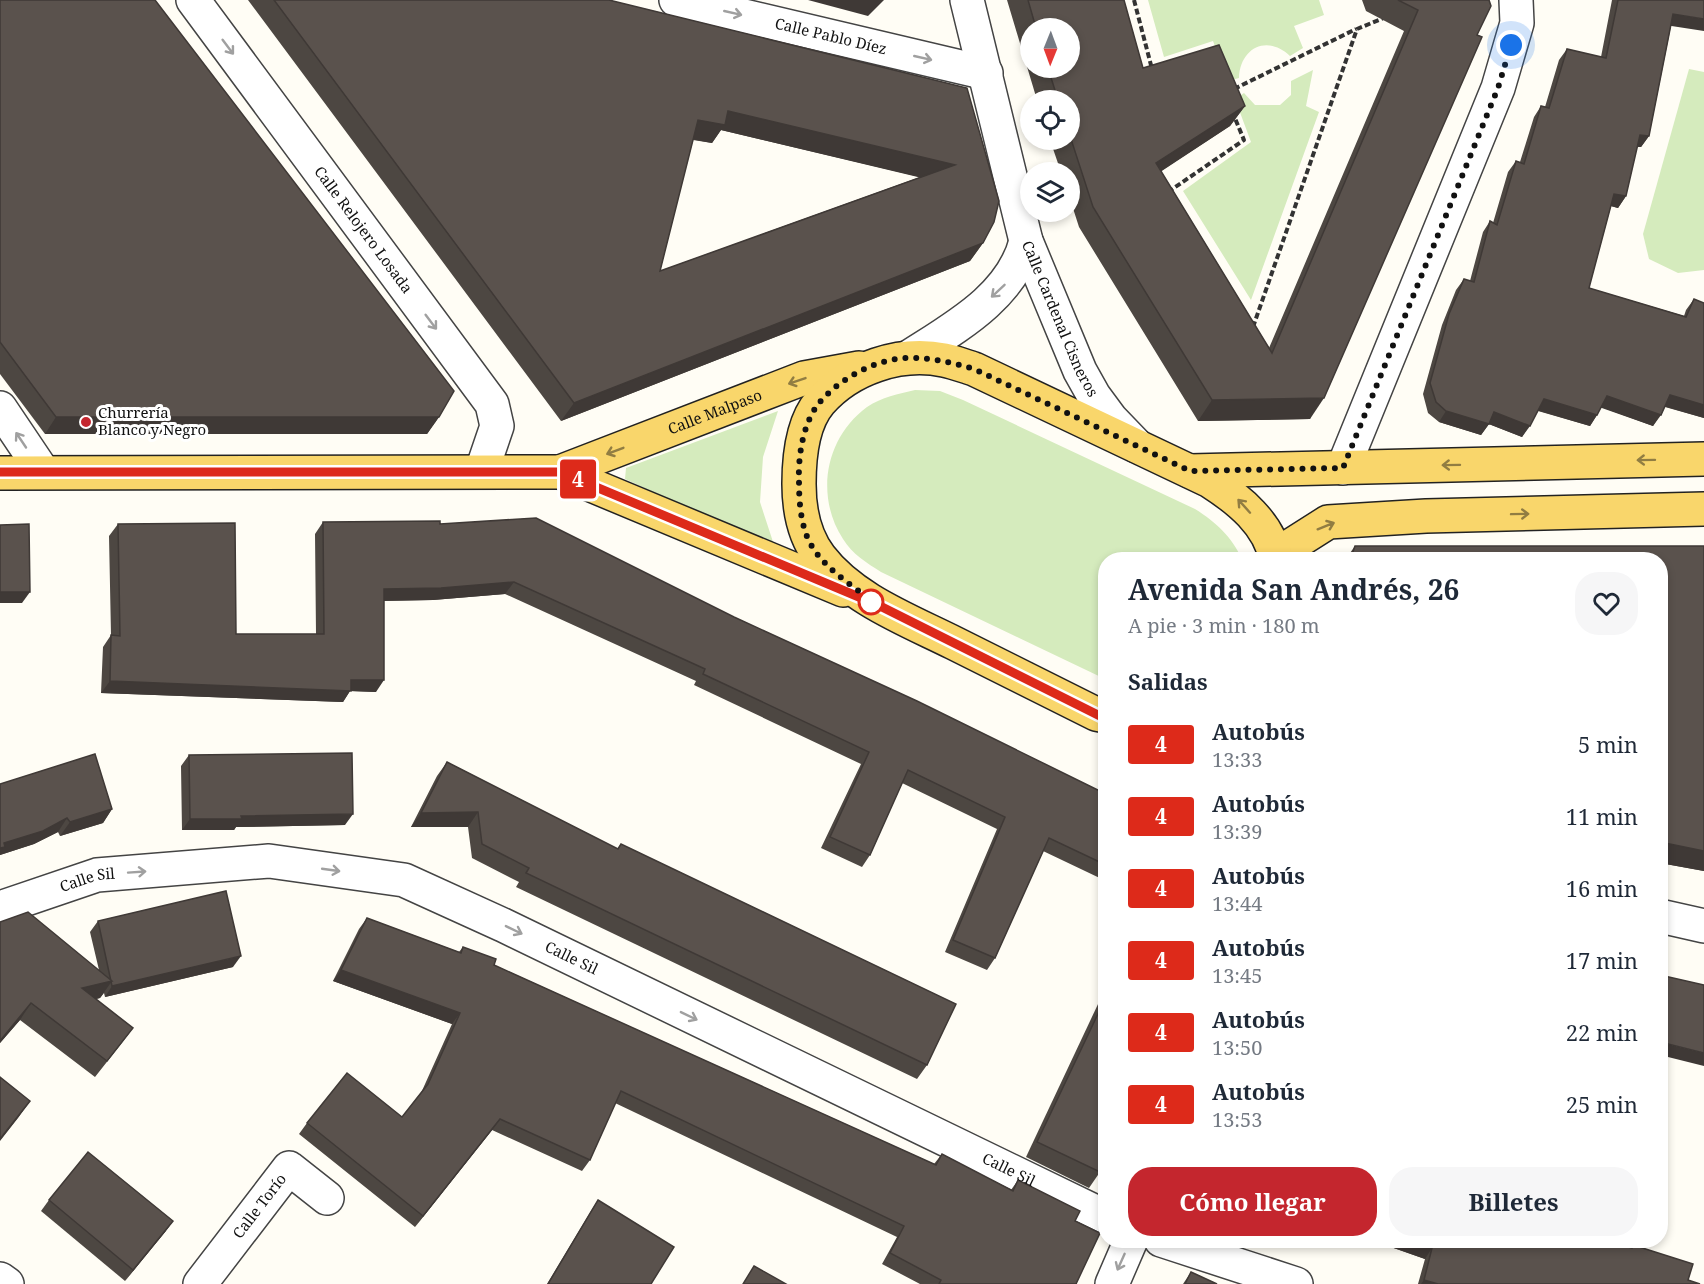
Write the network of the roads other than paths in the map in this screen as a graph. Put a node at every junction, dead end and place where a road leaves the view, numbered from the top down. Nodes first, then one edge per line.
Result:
1 (193, 0) edge
2 (676, 0) edge
3 (967, 0) edge
4 (1521, 8) edge
5 (986, 73) junction
6 (1026, 242) junction
7 (909, 357) junction
8 (875, 365) junction
9 (0, 408) edge
10 (1139, 448) junction
11 (1704, 459) edge
12 (1343, 468) junction
13 (482, 470) junction
14 (1190, 471) junction
15 (0, 472) edge
16 (43, 472) junction
17 (560, 472) junction
18 (1704, 509) edge
19 (1274, 552) edge
20 (1283, 552) edge
21 (878, 605) junction
22 (1098, 715) edge
23 (0, 908) edge
24 (1668, 918) edge
25 (1704, 926) edge
26 (327, 1198) dead end
27 (1098, 1213) edge
28 (1128, 1248) edge
29 (1186, 1248) edge
30 (0, 1279) edge
31 (7, 1284) edge
32 (200, 1284) edge
33 (1112, 1284) edge
34 (1296, 1284) edge

1 -> 13 street, Calle Relojero Losada
2 -> 5 street, Calle Pablo Díez
3 - 5 street, Calle Cardenal Cisneros
4 - 12 street
5 - 6 street, Calle Cardenal Cisneros
6 -> 7 street
6 - 10 street, Calle Cardenal Cisneros
7 - 8 main road
7 - 10 main road
8 -> 17 main road, Calle Malpaso
8 - 21 main road
16 -> 9 street
10 - 14 main road
11 -> 12 main road
12 - 14 main road
13 - 16 main road
13 - 17 main road
19 -> 14 main road
15 - 16 main road
17 - 21 main road
20 -> 18 main road
21 - 22 main road
23 -> 27 street, Calle Sil
24 - 25 street
26 - 32 street, Calle Torío
28 -> 33 street
29 - 34 street
30 - 31 street

